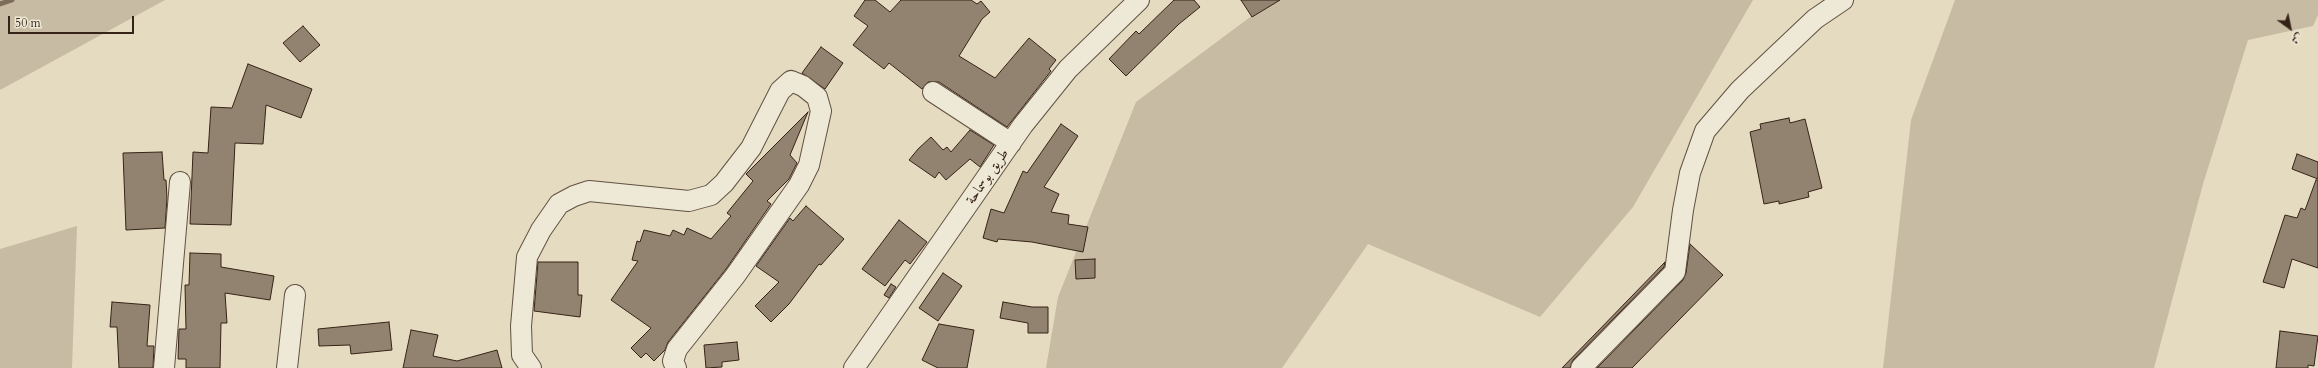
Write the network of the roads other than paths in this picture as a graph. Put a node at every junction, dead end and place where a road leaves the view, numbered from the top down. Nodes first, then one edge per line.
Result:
1 (1139, 0) edge
2 (1844, 0) edge
3 (933, 92) dead end
4 (1011, 143) junction
5 (180, 182) dead end
6 (295, 295) dead end
7 (164, 368) edge
8 (287, 368) edge
9 (531, 368) edge
10 (676, 368) edge
11 (854, 368) edge
12 (1581, 368) edge

1 - 4 street, طريق بوسماحة
2 - 12 street
3 - 4 street
4 - 11 street, طريق بوسماحة
5 - 7 street
6 - 8 street
9 - 10 street

